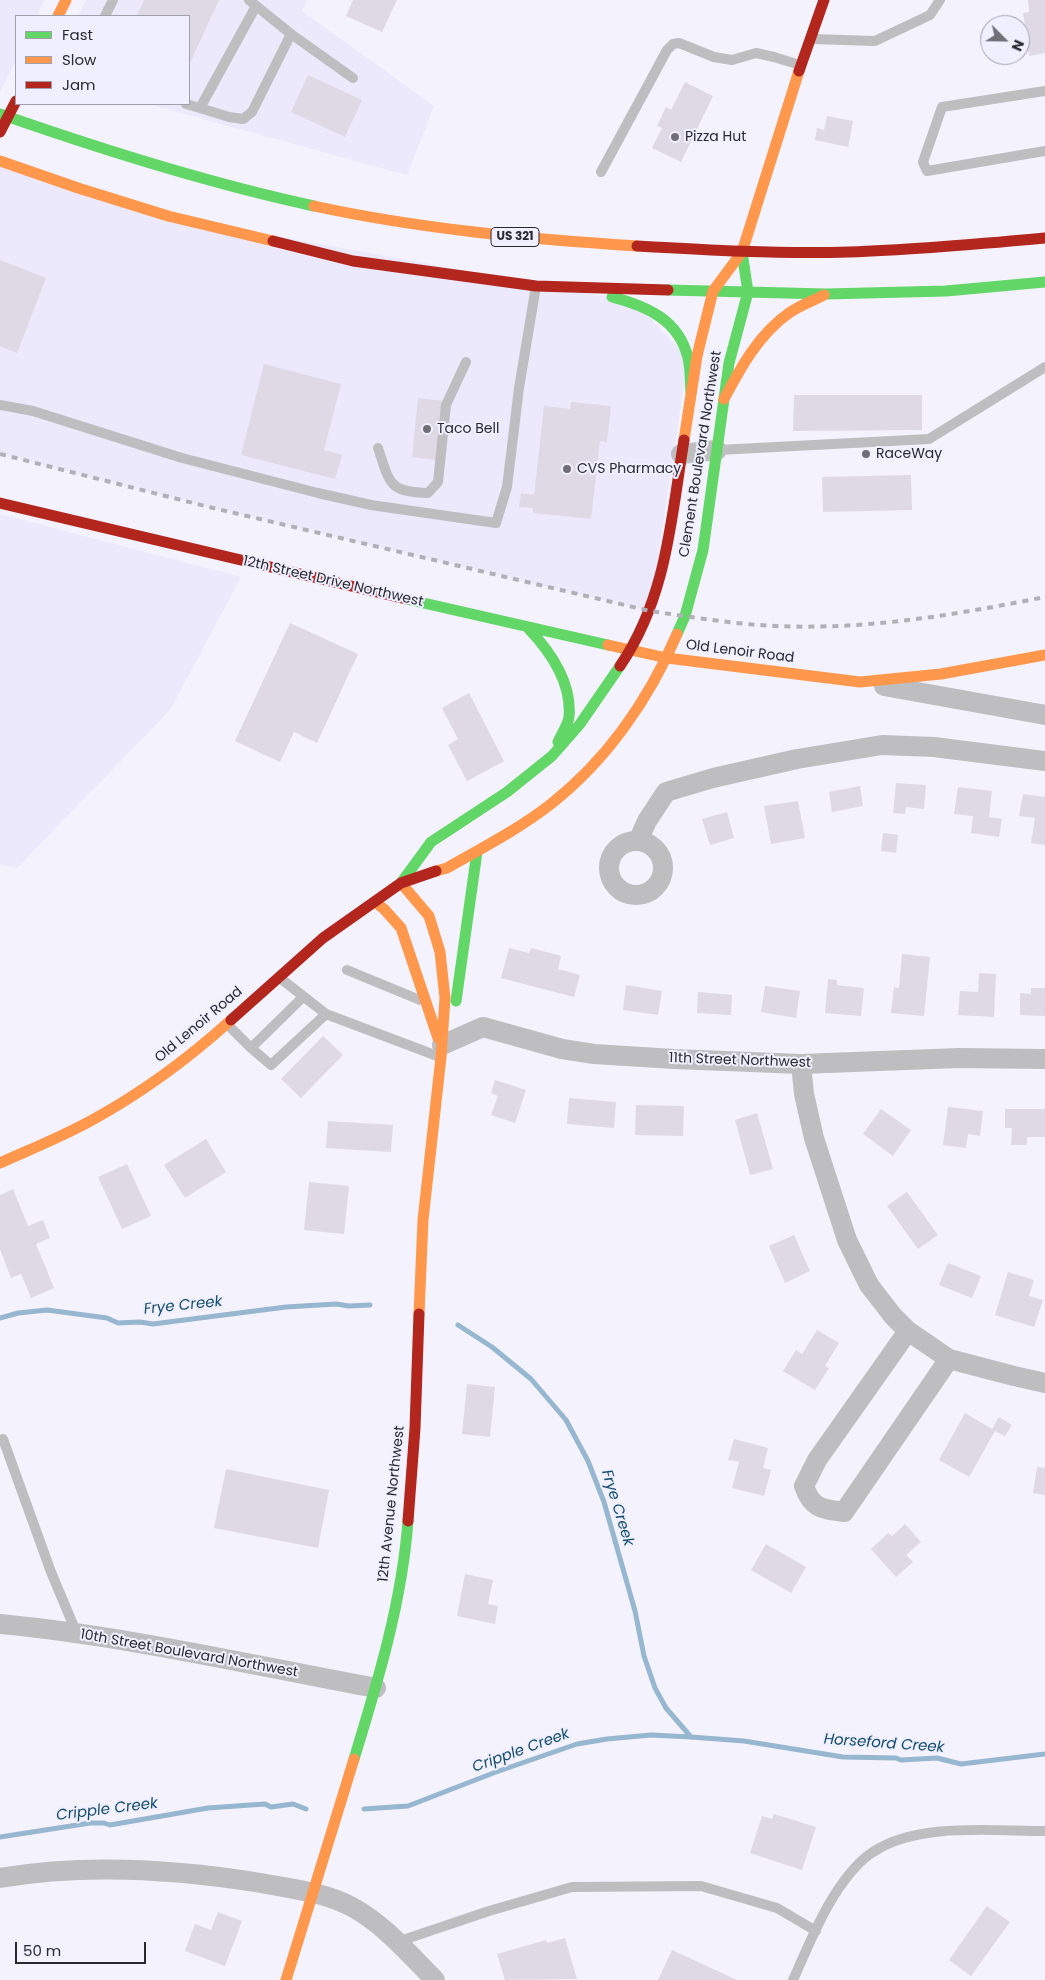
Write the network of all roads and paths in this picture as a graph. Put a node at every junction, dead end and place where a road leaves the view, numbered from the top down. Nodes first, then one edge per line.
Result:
1 (66, 0) edge
2 (113, 0) edge
3 (824, 0) edge
4 (940, 0) edge
5 (253, 3) edge
6 (63, 15) edge
7 (106, 15) edge
8 (291, 34) junction
9 (810, 39) junction
10 (800, 65) junction
11 (353, 78) dead end
12 (1045, 91) edge
13 (15, 103) edge
14 (190, 105) edge
15 (200, 108) junction
16 (4, 116) edge
17 (0, 132) edge
18 (1045, 151) edge
19 (0, 160) edge
20 (600, 172) dead end
21 (1045, 238) edge
22 (742, 252) junction
23 (1045, 282) edge
24 (536, 286) junction
25 (561, 286) junction
26 (713, 291) junction
27 (748, 292) junction
28 (826, 294) junction
29 (466, 362) dead end
30 (1045, 367) edge
31 (691, 393) junction
32 (724, 399) junction
33 (0, 405) edge
34 (378, 448) dead end
35 (717, 450) junction
36 (681, 454) junction
37 (0, 503) edge
38 (528, 628) junction
39 (631, 650) junction
40 (1045, 655) edge
41 (667, 658) junction
42 (860, 682) junction
43 (1045, 715) edge
44 (552, 756) junction
45 (1045, 761) edge
46 (638, 841) dead end
47 (476, 852) junction
48 (401, 883) junction
49 (375, 902) junction
50 (347, 970) dead end
51 (278, 977) junction
52 (302, 998) junction
53 (426, 1002) junction
54 (326, 1014) junction
55 (227, 1024) junction
56 (251, 1048) junction
57 (441, 1051) junction
58 (1045, 1059) edge
59 (801, 1064) junction
60 (0, 1163) edge
61 (908, 1331) junction
62 (949, 1359) junction
63 (1045, 1382) edge
64 (3, 1439) dead end
65 (0, 1624) edge
66 (76, 1634) junction
67 (376, 1688) junction
68 (1045, 1831) edge
69 (0, 1878) edge
70 (313, 1892) junction
71 (816, 1931) junction
72 (397, 1942) junction
73 (286, 1980) edge
74 (435, 1980) edge
75 (793, 1980) edge

1 - 6 main road
2 - 7 lane
3 - 9 main road, Clement Boulevard Northwest
4 - 9 lane
5 - 8 lane
5 - 15 lane
8 - 11 lane
8 - 15 lane
9 - 10 main road, Clement Boulevard Northwest
10 - 20 lane
10 - 22 main road, Clement Boulevard Northwest
12 - 18 lane
13 - 16 main road
14 - 15 lane
16 - 17 main road
16 - 22 main road, US 321
19 - 24 main road
21 - 22 main road, US 321
22 - 26 main road, Clement Boulevard Northwest
22 - 27 main road, Clement Boulevard Northwest
23 - 28 main road
24 - 25 main road
24 - 33 lane
25 - 26 main road
25 - 31 main road
26 - 27 main road
26 - 31 main road, Clement Boulevard Northwest
27 - 28 main road
27 - 32 main road, Clement Boulevard Northwest
28 - 32 main road
29 - 34 lane
30 - 35 lane
31 - 36 main road, Clement Boulevard Northwest
32 - 35 main road, Clement Boulevard Northwest
35 - 36 street
35 - 41 main road, Clement Boulevard Northwest
36 - 39 main road, Clement Boulevard Northwest
37 - 38 main road, 12th Street Drive Northwest
38 - 39 main road, 12th Street Drive Northwest
38 - 44 main road
39 - 41 main road, 12th Street Drive Northwest
39 - 44 main road, Old Lenoir Road
40 - 42 main road, Old Lenoir Road
41 - 42 main road, Old Lenoir Road
41 - 47 main road, Old Lenoir Road
42 - 43 street
44 - 48 main road, Old Lenoir Road
45 - 46 street
47 - 48 main road, Old Lenoir Road
47 - 57 main road, 12th Avenue Northwest
48 - 49 main road, Old Lenoir Road
48 - 57 main road, 12th Avenue Northwest
49 - 51 main road, Old Lenoir Road
49 - 53 main road
50 - 53 lane
51 - 52 lane
51 - 55 main road, Old Lenoir Road
52 - 54 lane
52 - 56 lane
53 - 57 main road
54 - 56 lane
54 - 57 lane
55 - 56 lane
55 - 60 main road, Old Lenoir Road
57 - 59 street, 11th Street Northwest
57 - 67 main road, 12th Avenue Northwest
58 - 59 street, 11th Street Northwest
59 - 61 street
61 - 62 street
61 - 62 street
62 - 63 street
64 - 66 lane
65 - 66 street, 10th Street Boulevard Northwest
66 - 67 street, 10th Street Boulevard Northwest
67 - 70 main road, 12th Avenue Northwest
68 - 71 lane
69 - 70 street
70 - 72 street
70 - 73 main road, 12th Avenue Northwest
71 - 72 lane
71 - 75 lane
72 - 74 street

